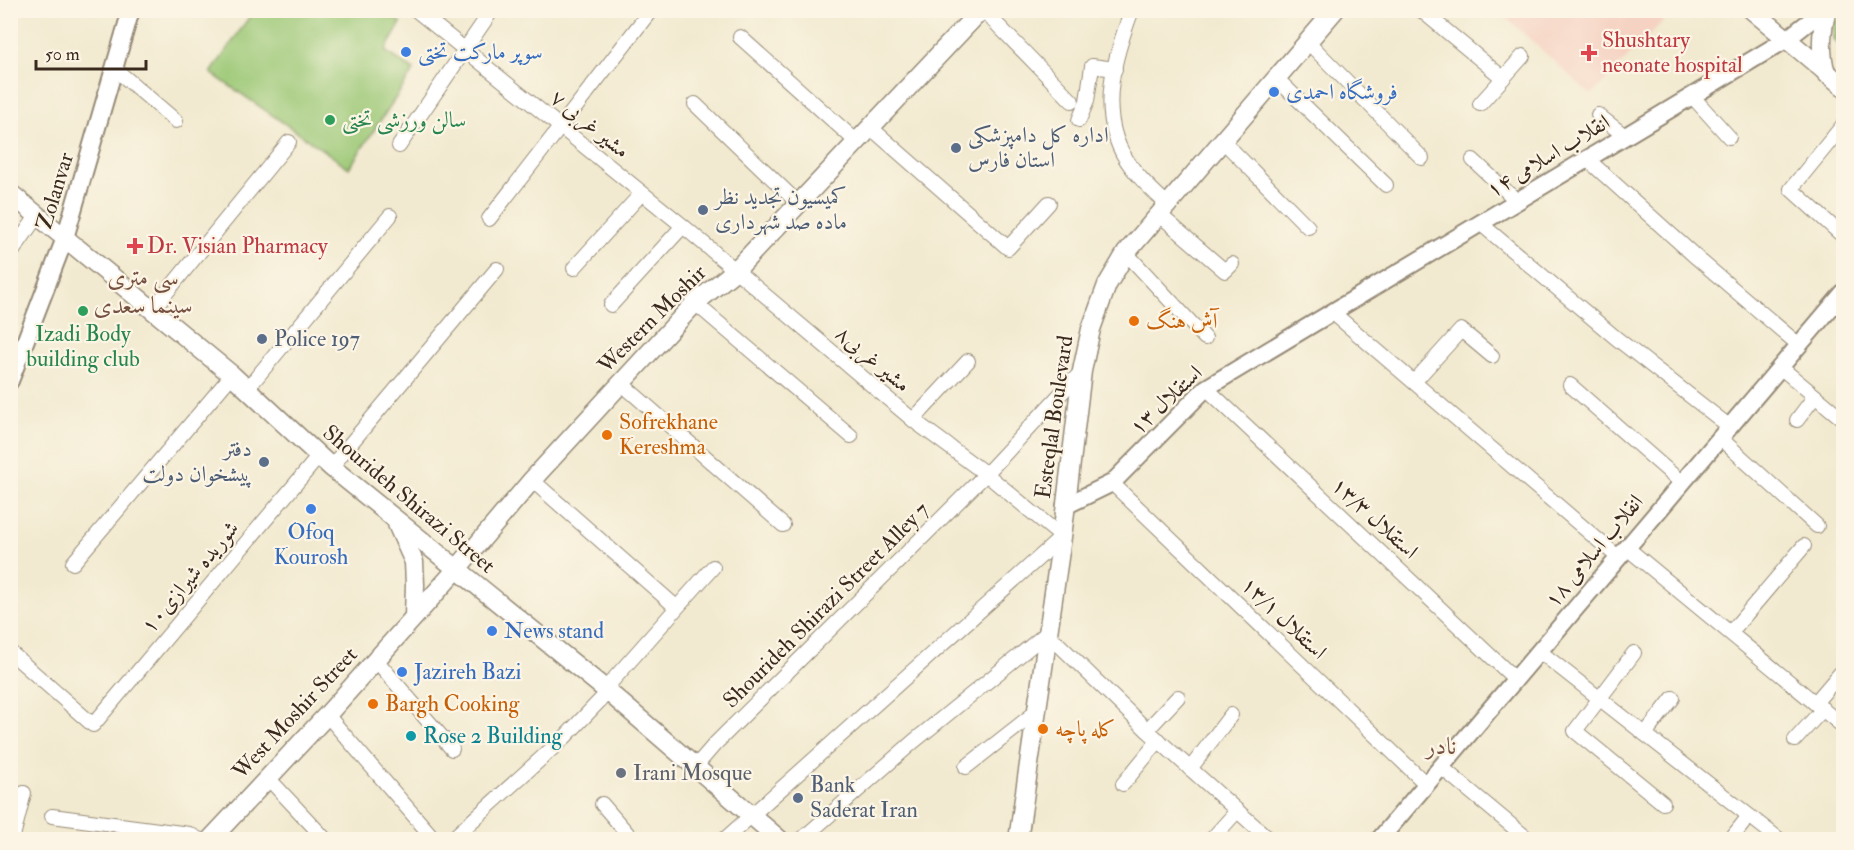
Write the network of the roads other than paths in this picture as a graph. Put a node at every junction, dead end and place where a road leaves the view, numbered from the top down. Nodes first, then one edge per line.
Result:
1 (131, 10) edge
2 (416, 10) edge
3 (492, 10) edge
4 (651, 10) edge
5 (982, 10) edge
6 (1132, 10) edge
7 (1335, 10) edge
8 (1421, 10) edge
9 (1752, 10) edge
10 (1826, 10) edge
11 (740, 38) dead end
12 (1787, 39) junction
13 (1308, 42) junction
14 (464, 50) junction
15 (1523, 56) dead end
16 (115, 69) junction
17 (1115, 69) junction
18 (1826, 74) junction
19 (1503, 78) junction
20 (1277, 79) junction
21 (1844, 87) edge
22 (1692, 96) junction
23 (1072, 100) dead end
24 (1480, 104) dead end
25 (695, 105) dead end
26 (1598, 115) dead end
27 (1079, 120) dead end
28 (176, 121) dead end
29 (1844, 124) edge
30 (561, 127) junction
31 (870, 128) junction
32 (1625, 136) junction
33 (1729, 137) dead end
34 (289, 142) dead end
35 (857, 142) junction
36 (1224, 142) junction
37 (399, 146) dead end
38 (1422, 158) dead end
39 (1587, 159) junction
40 (1473, 160) dead end
41 (1386, 185) dead end
42 (10, 193) edge
43 (641, 194) junction
44 (1517, 201) junction
45 (1049, 203) dead end
46 (799, 204) junction
47 (1164, 210) junction
48 (38, 216) junction
49 (390, 216) dead end
50 (489, 219) dead end
51 (1480, 223) junction
52 (682, 226) junction
53 (1308, 227) dead end
54 (1844, 237) edge
55 (65, 238) junction
56 (1126, 253) junction
57 (10, 255) edge
58 (1232, 264) dead end
59 (574, 268) dead end
60 (497, 269) dead end
61 (736, 270) junction
62 (1842, 299) edge
63 (695, 303) junction
64 (610, 305) dead end
65 (153, 309) junction
66 (1332, 312) junction
67 (1205, 338) dead end
68 (1799, 345) junction
69 (1492, 356) dead end
70 (968, 361) dead end
71 (1780, 367) junction
72 (1082, 371) junction
73 (232, 375) junction
74 (10, 381) edge
75 (1414, 382) junction
76 (621, 383) junction
77 (1570, 385) dead end
78 (1206, 388) junction
79 (247, 389) junction
80 (1815, 396) junction
81 (913, 420) junction
82 (1797, 420) dead end
83 (1844, 420) edge
84 (1725, 433) junction
85 (851, 436) dead end
86 (325, 462) junction
87 (986, 474) junction
88 (532, 480) junction
89 (1112, 483) junction
90 (1682, 483) junction
91 (1065, 506) junction
92 (395, 520) junction
93 (783, 525) dead end
94 (1817, 526) dead end
95 (1062, 537) junction
96 (1804, 546) dead end
97 (1623, 553) junction
98 (73, 563) dead end
99 (713, 567) dead end
100 (456, 570) junction
101 (676, 607) junction
102 (414, 617) junction
103 (1731, 632) junction
104 (1047, 633) junction
105 (1539, 651) junction
106 (10, 652) edge
107 (1634, 653) dead end
108 (376, 660) junction
109 (1844, 669) edge
110 (1515, 679) junction
111 (606, 691) junction
112 (1178, 697) dead end
113 (1673, 698) dead end
114 (1600, 699) junction
115 (1819, 706) junction
116 (1036, 712) junction
117 (327, 715) junction
118 (1231, 715) dead end
119 (1844, 727) edge
120 (1147, 730) junction
121 (1645, 734) junction
122 (1159, 740) junction
123 (1795, 740) dead end
124 (452, 749) dead end
125 (696, 766) junction
126 (966, 767) dead end
127 (1441, 767) junction
128 (1191, 768) junction
129 (268, 778) junction
130 (1123, 784) dead end
131 (1426, 784) junction
132 (24, 793) dead end
133 (1663, 802) dead end
134 (602, 804) dead end
135 (1238, 811) junction
136 (752, 815) junction
137 (52, 816) dead end
138 (1749, 816) junction
139 (1021, 837) edge
140 (12, 840) edge
141 (200, 840) edge
142 (210, 840) edge
143 (326, 840) edge
144 (435, 840) edge
145 (451, 840) edge
146 (633, 840) edge
147 (724, 840) edge
148 (780, 840) edge
149 (801, 840) edge
150 (1211, 840) edge
151 (1269, 840) edge
152 (1379, 840) edge
153 (1529, 840) edge
154 (1730, 840) edge
155 (1780, 840) edge

1 - 16 street, Zolanvar
2 - 14 street, مشیر غربی ۷
3 - 14 street
4 - 30 street
5 - 23 street
5 - 31 main road, Western Moshir
6 - 17 street
7 - 13 main road, Esteqlal Boulevard
8 - 19 street
9 - 12 main road
10 - 12 street, ۱۴ انقلاب اسلامی
10 - 18 main road
11 - 35 street
12 - 18 main road
12 - 22 street, ۱۴ انقلاب اسلامی
13 - 20 main road, Esteqlal Boulevard
13 - 38 street
14 - 30 street, مشیر غربی ۷
14 - 37 street
15 - 19 street
16 - 28 street
16 - 55 street, Zolanvar
17 - 27 street
17 - 47 street
18 - 21 main road
19 - 24 street
20 - 36 main road, Esteqlal Boulevard
20 - 41 street
22 - 32 street, ۱۴ انقلاب اسلامی
22 - 33 street
25 - 46 street
26 - 32 street
29 - 54 street
30 - 43 street, مشیر غربی ۷
30 - 50 street
31 - 35 main road, Western Moshir
31 - 45 street
32 - 39 street, ۱۴ انقلاب اسلامی
34 - 65 street
35 - 46 main road, Western Moshir
36 - 47 main road, Esteqlal Boulevard
36 - 53 street
39 - 44 street, ۱۴ انقلاب اسلامی
39 - 68 street
40 - 44 street
42 - 48 main road, Shourideh Shirazi Street
43 - 52 street, مشیر غربی ۷
43 - 59 street
44 - 51 street, ۱۴ انقلاب اسلامی
46 - 61 main road, Western Moshir
47 - 56 main road, Esteqlal Boulevard
47 - 58 street
48 - 55 main road, Shourideh Shirazi Street
48 - 57 street
49 - 79 street
51 - 66 street, ۱۴ انقلاب اسلامی
51 - 84 street
52 - 61 street, مشیر غربی ۷
52 - 64 street
55 - 65 main road, Shourideh Shirazi Street
55 - 74 street, Zolanvar
56 - 67 street
56 - 72 main road, Esteqlal Boulevard
60 - 86 street, ۱۰شوریده شیرازی
61 - 63 main road, Western Moshir
61 - 81 street, مشیر غربی۸
62 - 68 street, ۱۸ انقلاب اسلامی
63 - 76 main road, Western Moshir
63 - 85 street
65 - 73 main road, Shourideh Shirazi Street
66 - 75 street
66 - 78 street, ۱۳ استقلال
68 - 71 street, ۱۸ انقلاب اسلامی
69 - 75 street
70 - 81 street
71 - 80 street
71 - 84 street, ۱۸ انقلاب اسلامی
72 - 87 street, Shourideh Shirazi Street Alley 7
72 - 91 main road, Esteqlal Boulevard
73 - 79 main road, Shourideh Shirazi Street
73 - 98 street
75 - 97 street
76 - 88 main road, Western Moshir
76 - 93 street
77 - 90 street
78 - 89 street, ۱۳ استقلال
78 - 110 street, ۱۳/۳ استقلال
79 - 86 main road, Shourideh Shirazi Street
80 - 82 street
80 - 83 street
81 - 87 street, مشیر غربی۸
84 - 90 street, ۱۸ انقلاب اسلامی
84 - 94 street
86 - 92 main road, Shourideh Shirazi Street
86 - 106 street, ۱۰شوریده شیرازی
87 - 95 street, مشیر غربی۸
87 - 125 street, Shourideh Shirazi Street Alley 7
88 - 100 main road, Western Moshir
88 - 101 street
89 - 91 street, ۱۳ استقلال
89 - 131 street, ۱۳/۱ استقلال
90 - 97 street, ۱۸ انقلاب اسلامی
91 - 95 main road, Esteqlal Boulevard
92 - 100 main road, Shourideh Shirazi Street
92 - 102 main road
95 - 104 main road, Esteqlal Boulevard
95 - 136 street
96 - 103 street
97 - 103 street
97 - 105 street, ۱۸ انقلاب اسلامی
99 - 101 street
100 - 102 main road, Western Moshir
100 - 111 main road, Shourideh Shirazi Street
101 - 111 street
102 - 108 main road, West Moshir Street
103 - 115 street
104 - 116 main road, Esteqlal Boulevard
104 - 120 street
104 - 149 street
105 - 110 street, ۱۸ انقلاب اسلامی
105 - 114 street
107 - 114 street
108 - 117 main road, West Moshir Street
108 - 124 street
109 - 115 street
110 - 127 street, ۱۸ انقلاب اسلامی
111 - 125 main road, Shourideh Shirazi Street
111 - 145 street
112 - 120 street
113 - 121 street
114 - 121 street
114 - 133 street
115 - 119 street
115 - 123 street
116 - 126 street
116 - 139 main road, Esteqlal Boulevard
117 - 129 main road, West Moshir Street
117 - 144 street
118 - 128 street
120 - 122 street
121 - 138 street
122 - 128 street
122 - 130 street
125 - 136 main road, Shourideh Shirazi Street
127 - 131 street, ۱۸ انقلاب اسلامی
127 - 153 street
128 - 135 street
129 - 142 main road, West Moshir Street
129 - 143 street
131 - 152 street, ۱۸ انقلاب اسلامی
132 - 140 street
134 - 146 street
135 - 150 street
135 - 151 street
136 - 147 street
136 - 148 main road, Shourideh Shirazi Street
137 - 141 street
138 - 154 street
138 - 155 street

